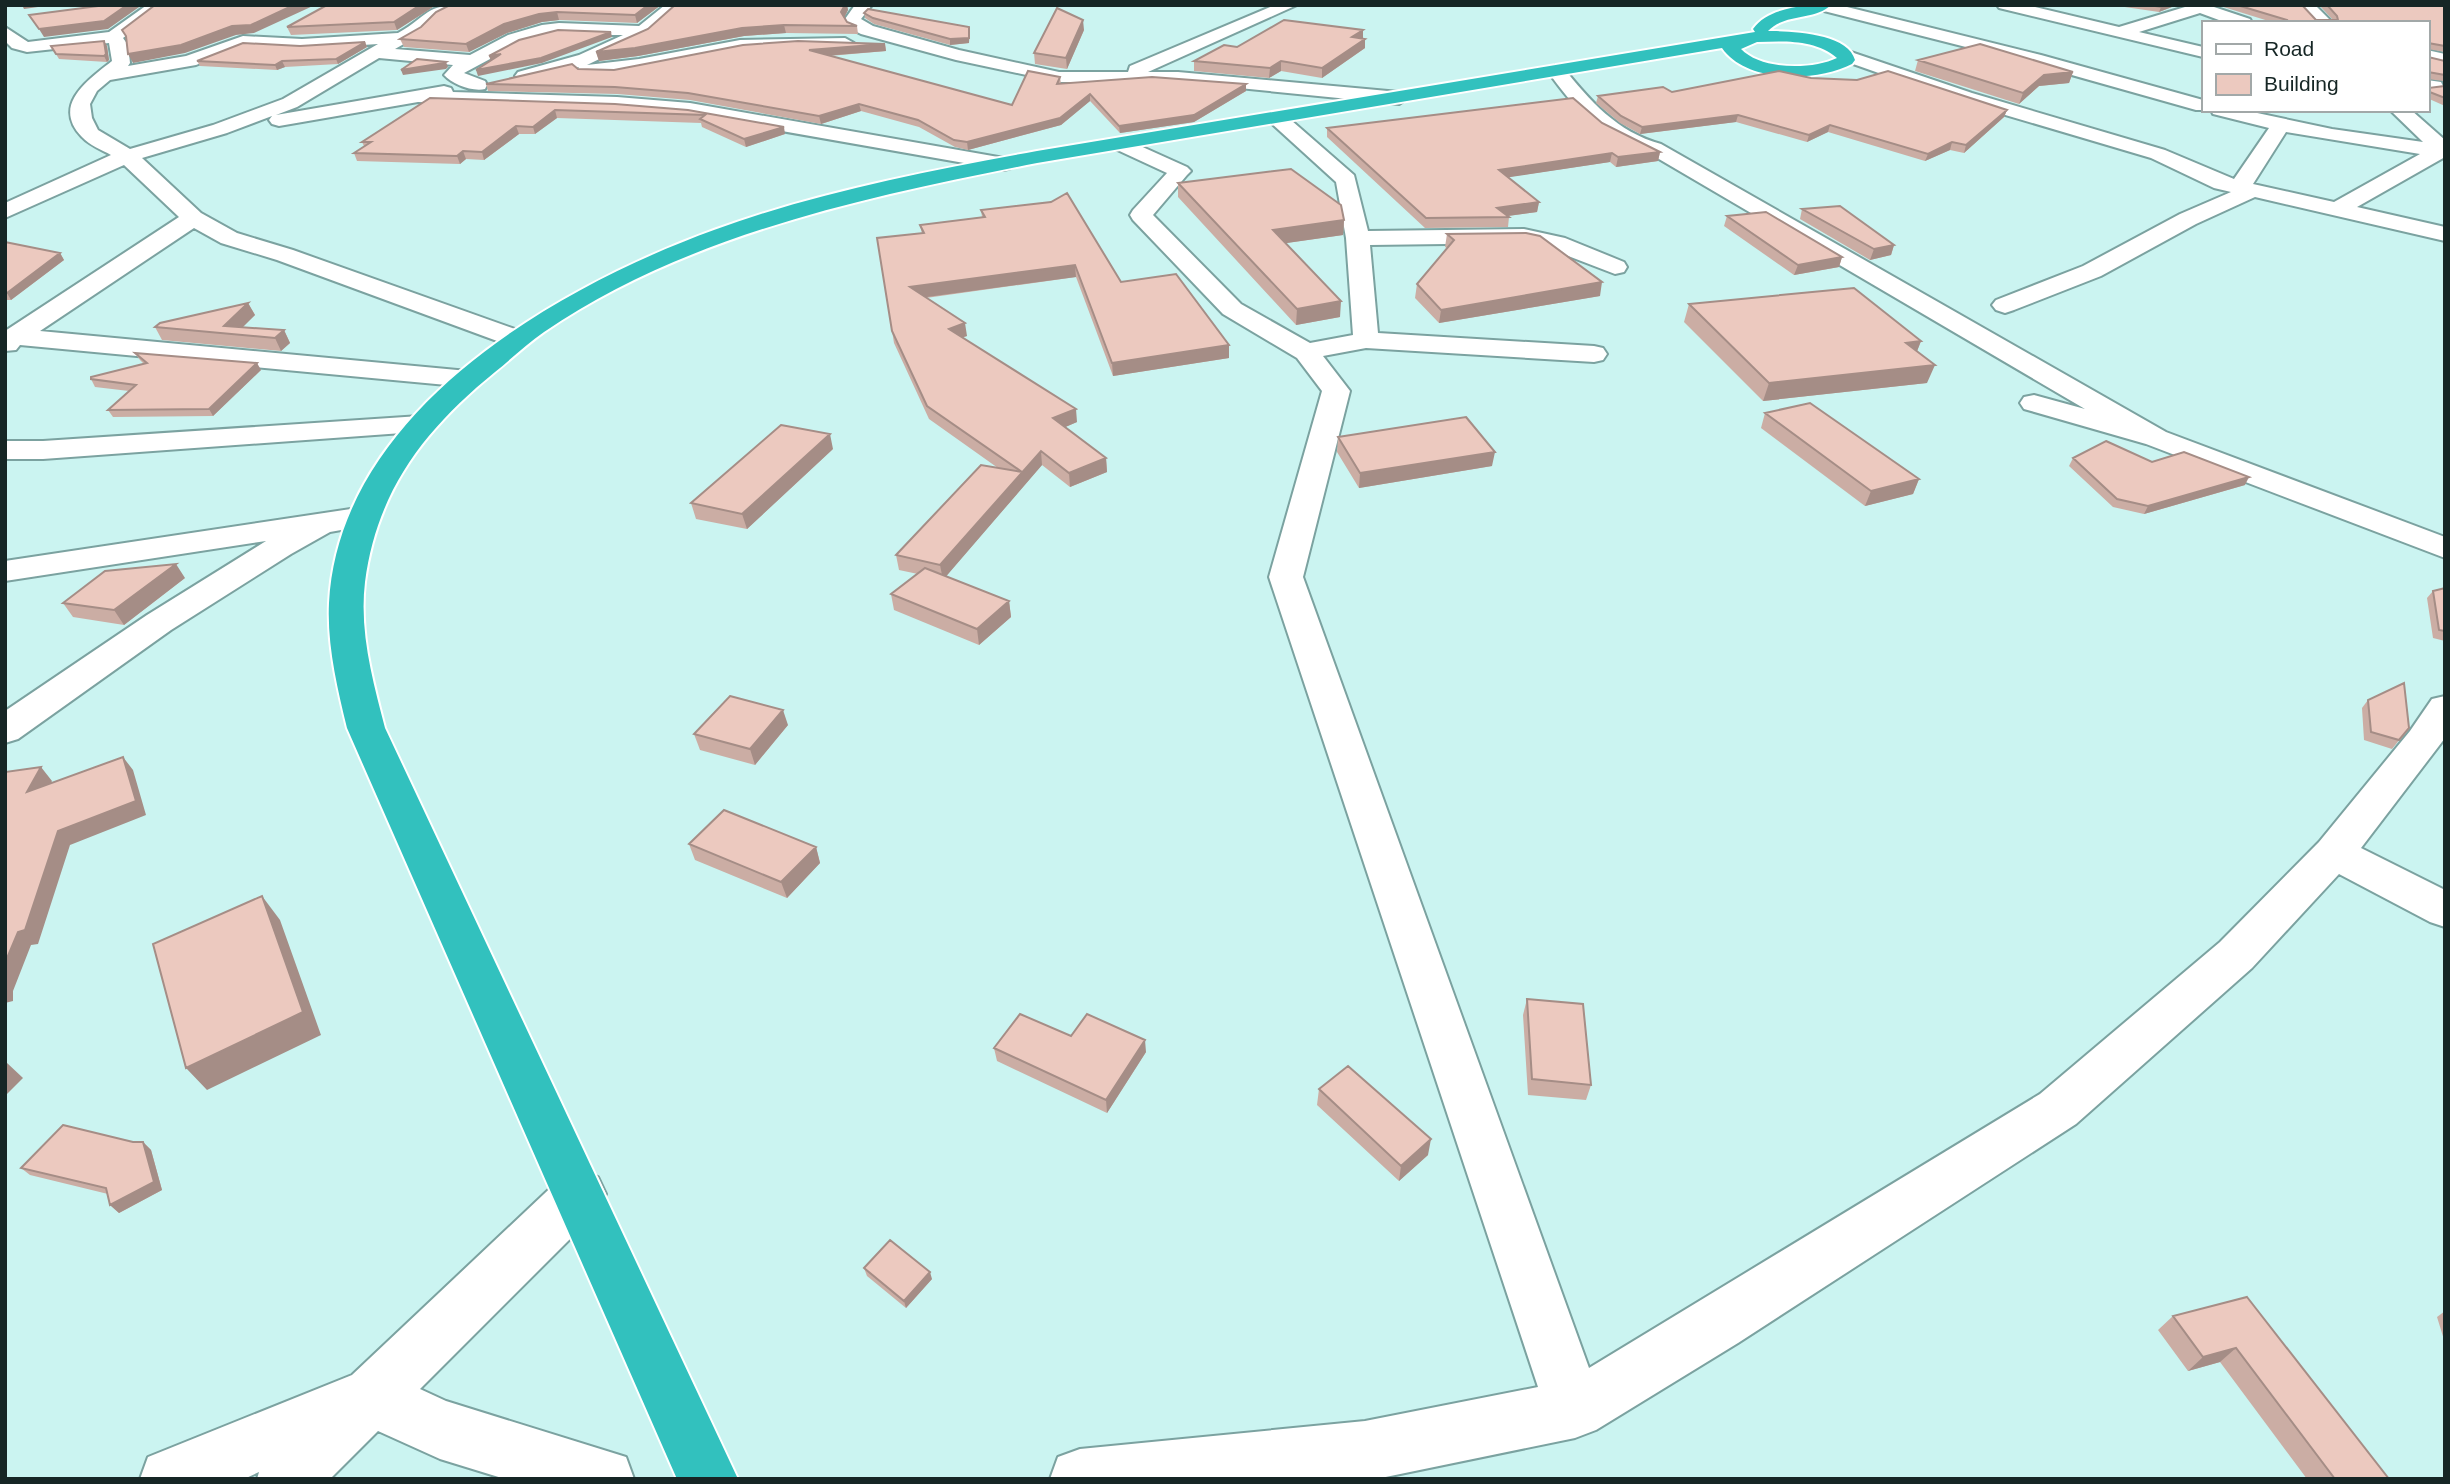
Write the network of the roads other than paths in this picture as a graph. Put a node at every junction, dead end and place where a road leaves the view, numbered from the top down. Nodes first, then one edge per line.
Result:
1 (158, 5) edge
2 (457, 5) edge
3 (675, 5) edge
4 (864, 5) edge
5 (1289, 5) edge
6 (1848, 5) edge
7 (2005, 5) edge
8 (2196, 6) edge
9 (1818, 7) edge
10 (2310, 7) edge
11 (2238, 21) edge
12 (2323, 21) edge
13 (294, 23) edge
14 (641, 31) junction
15 (5, 32) edge
16 (2120, 32) junction
17 (114, 37) junction
18 (402, 37) junction
19 (1750, 38) junction
20 (261, 40) junction
21 (920, 44) junction
22 (2084, 44) dead end
23 (724, 47) junction
24 (2060, 51) dead end
25 (1842, 52) junction
26 (2202, 52) edge
27 (379, 53) junction
28 (2035, 59) junction
29 (472, 61) junction
30 (1592, 65) junction
31 (1783, 69) junction
32 (1556, 70) junction
33 (549, 71) junction
34 (108, 75) junction
35 (1125, 75) junction
36 (2181, 78) dead end
37 (478, 85) junction
38 (2202, 89) edge
39 (2147, 90) junction
40 (419, 97) junction
41 (1965, 97) junction
42 (1399, 98) junction
43 (2109, 102) dead end
44 (2202, 106) edge
45 (2084, 110) dead end
46 (2228, 112) edge
47 (2401, 112) edge
48 (1277, 118) junction
49 (2045, 121) junction
50 (2281, 125) junction
51 (220, 129) junction
52 (1120, 144) junction
53 (1654, 148) junction
54 (2444, 150) edge
55 (1701, 152) dead end
56 (127, 156) junction
57 (1004, 164) junction
58 (2245, 189) junction
59 (5, 211) edge
60 (2336, 211) junction
61 (192, 219) junction
62 (2445, 234) edge
63 (1359, 238) junction
64 (1615, 267) dead end
65 (2005, 305) dead end
66 (517, 339) junction
67 (1366, 340) junction
68 (10, 341) edge
69 (1306, 352) junction
70 (1594, 354) dead end
71 (468, 379) junction
72 (2034, 404) dead end
73 (420, 425) junction
74 (2156, 438) junction
75 (5, 450) edge
76 (364, 517) junction
77 (320, 524) junction
78 (2445, 548) edge
79 (5, 570) edge
80 (2445, 708) edge
81 (5, 730) edge
82 (2334, 853) junction
83 (2445, 910) edge
84 (580, 1194) junction
85 (371, 1397) junction
86 (1575, 1409) junction
87 (1375, 1465) edge
88 (170, 1479) edge
89 (287, 1479) edge
90 (604, 1479) edge
91 (708, 1479) edge
92 (1080, 1479) edge

1 - 17 street
2 - 18 street
3 - 14 street
4 - 21 street
5 - 35 street
6 - 9 street
7 - 16 street
8 - 11 street
8 - 16 street
9 - 19 highway
9 - 25 highway
9 - 28 street
10 - 12 street
13 - 20 street
14 - 23 street
14 - 29 street
14 - 33 street
15 - 17 street
16 - 22 street
16 - 26 street
17 - 34 street
18 - 20 street
18 - 27 street
19 - 25 highway
19 - 30 highway
19 - 31 highway
20 - 34 street
21 - 23 street
21 - 35 street
23 - 33 street
24 - 28 street
25 - 31 highway
25 - 41 street
27 - 29 street
27 - 51 street
28 - 39 street
29 - 37 street
30 - 31 highway
30 - 32 highway
31 - 41 street
32 - 42 highway
32 - 53 street
33 - 37 street
34 - 56 street
35 - 42 street
36 - 39 street
37 - 40 street
38 - 39 street
39 - 43 street
39 - 44 street
40 - 51 street
40 - 57 street
41 - 49 street
42 - 48 highway
45 - 49 street
46 - 50 street
47 - 54 street
48 - 52 highway
48 - 63 street
49 - 58 street
50 - 54 street
50 - 58 street
51 - 56 street
52 - 57 highway
52 - 69 street
53 - 55 street
53 - 74 street
54 - 60 street
56 - 59 street
56 - 61 street
57 - 66 highway
58 - 60 street
58 - 65 street
60 - 62 street
61 - 66 street
61 - 68 street
63 - 64 street
63 - 67 street
66 - 71 highway
67 - 69 street
67 - 70 street
68 - 71 street
69 - 86 street
71 - 73 highway
72 - 74 street
73 - 75 street
73 - 76 highway
74 - 78 street
76 - 77 street
76 - 84 highway
77 - 79 street
77 - 81 street
80 - 82 street
82 - 83 street
82 - 86 street
84 - 85 street
84 - 91 highway
85 - 88 street
85 - 89 street
85 - 90 street
86 - 87 street
87 - 92 street

